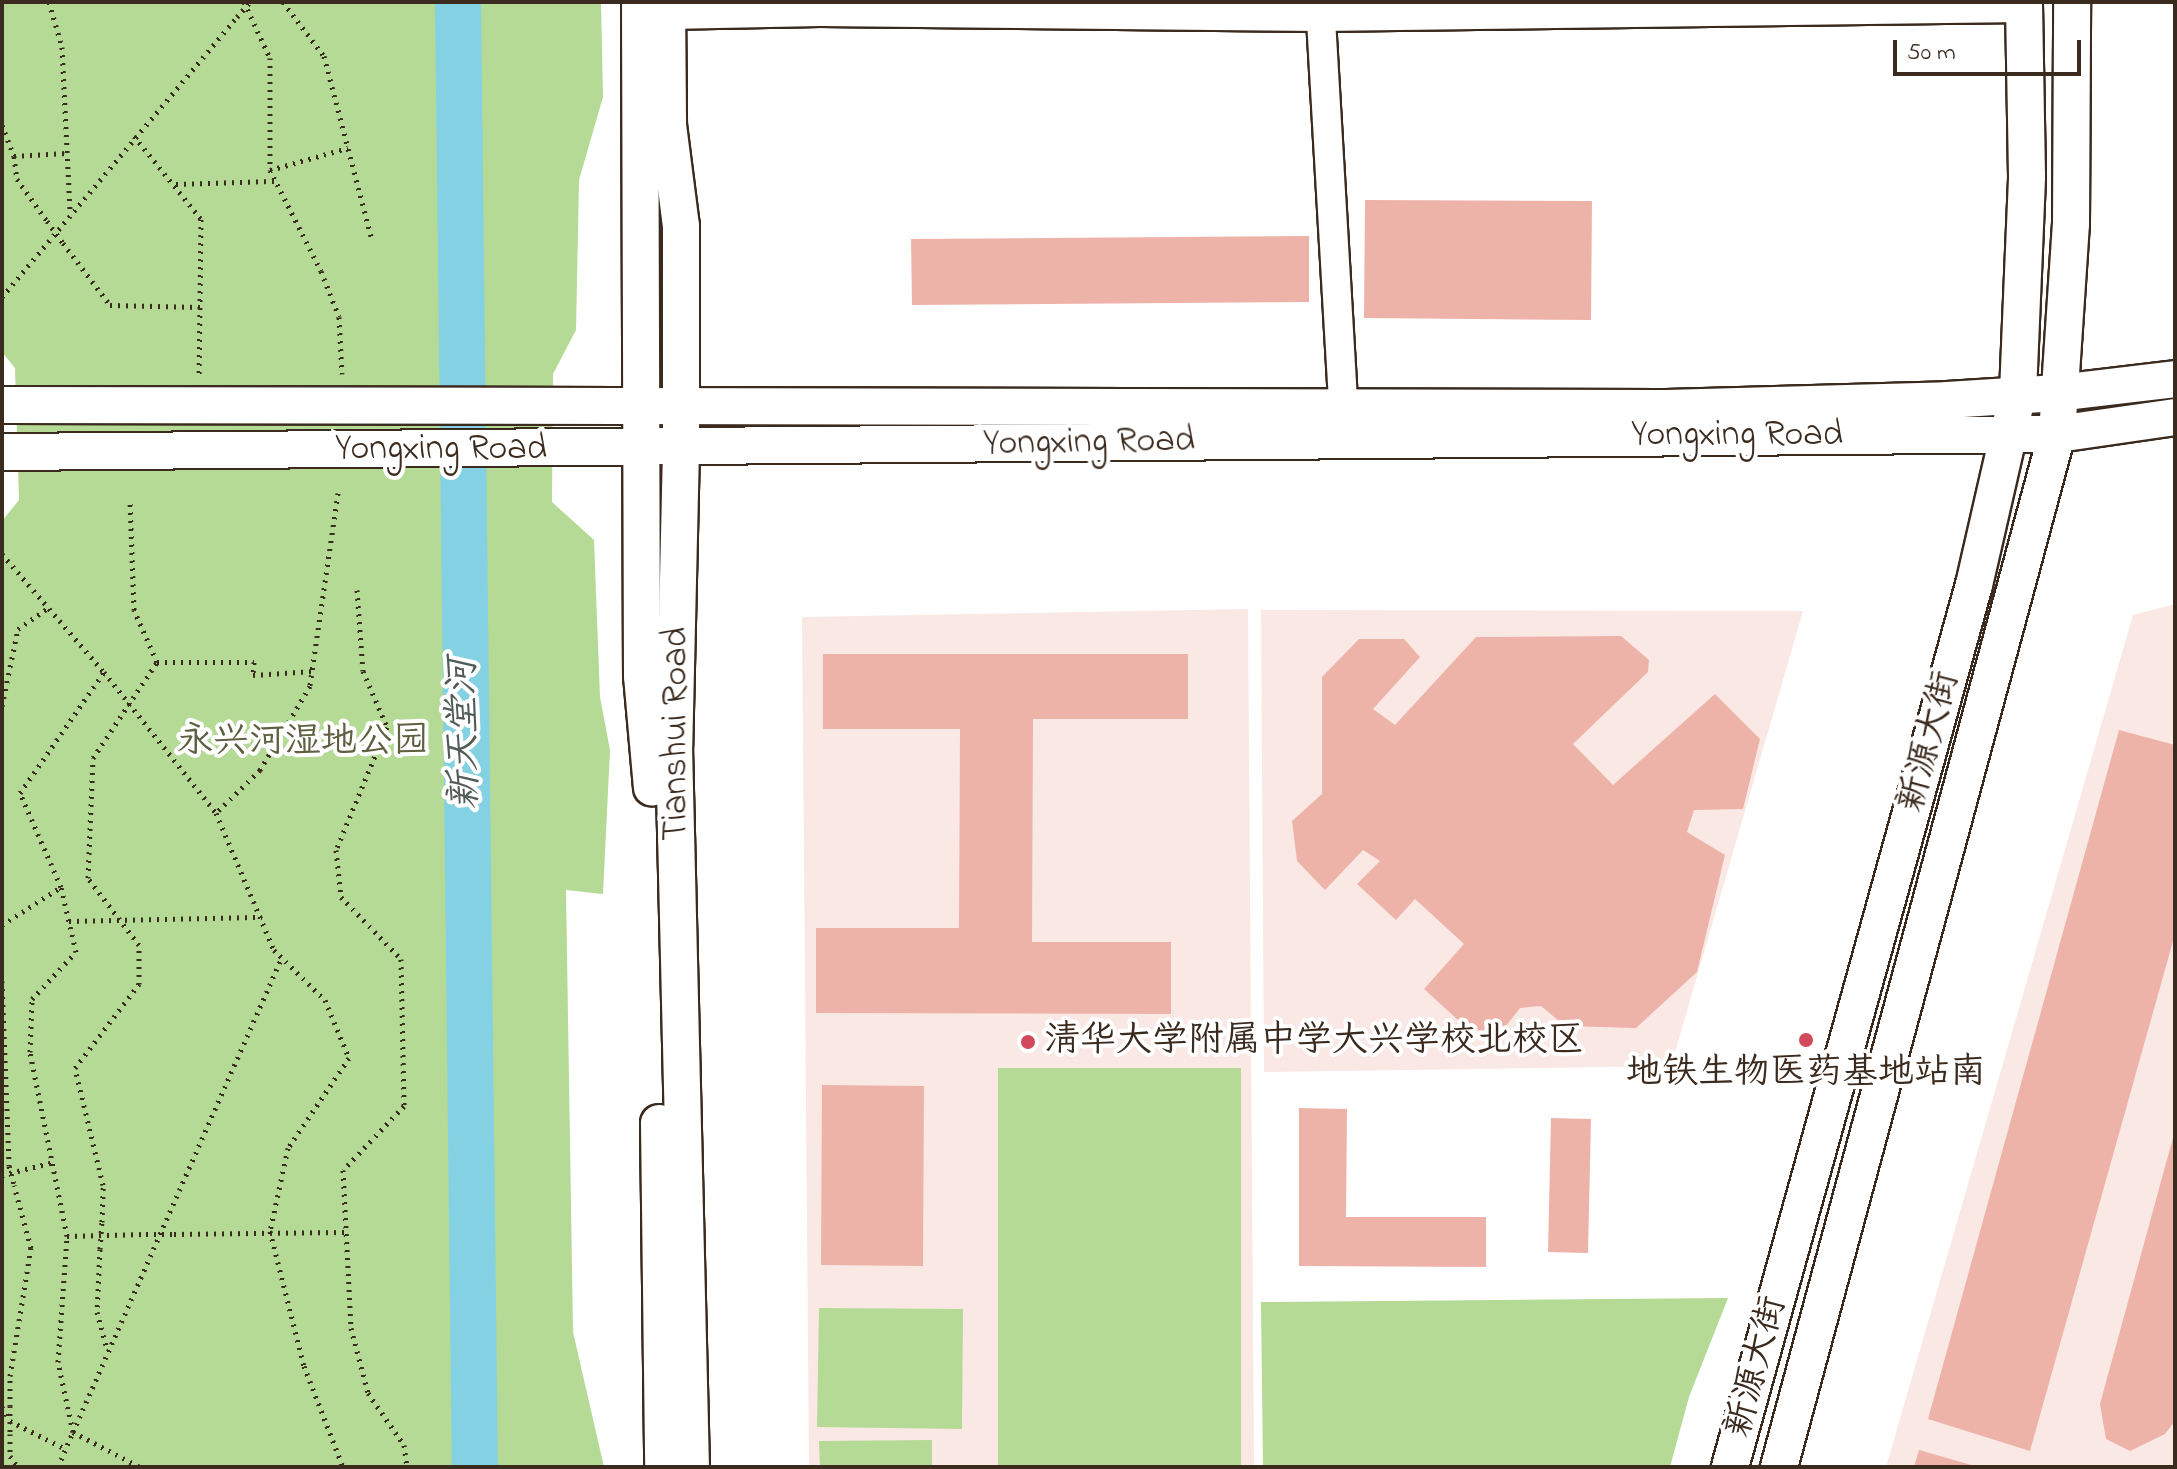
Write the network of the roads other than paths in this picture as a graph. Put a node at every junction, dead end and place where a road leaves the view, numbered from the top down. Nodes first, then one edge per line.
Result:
1 (2072, 2) edge
2 (2024, 5) edge
3 (660, 8) edge
4 (1320, 9) edge
5 (2175, 379) edge
6 (2018, 393) junction
7 (2058, 393) junction
8 (2, 405) edge
9 (643, 407) junction
10 (681, 407) junction
11 (1343, 407) junction
12 (2175, 417) edge
13 (2009, 433) junction
14 (2057, 434) junction
15 (681, 448) junction
16 (643, 449) junction
17 (2, 452) edge
18 (663, 1467) edge
19 (691, 1467) edge
20 (1730, 1467) edge
21 (1779, 1467) edge

1 - 7 main road, 新源大街
2 - 4 street
2 - 6 main road, 新源大街
3 - 4 street
3 - 9 main road, Tianshui Road
3 - 10 main road, Tianshui Road
4 - 11 street
5 - 7 main road, Yongxing Road
6 - 7 main road, Yongxing Road
6 - 11 main road, Yongxing Road
6 - 13 main road, 新源大街
7 - 14 main road, 新源大街
8 - 9 main road, Yongxing Road
9 - 10 main road, Yongxing Road
9 - 16 main road, Tianshui Road
10 - 11 main road, Yongxing Road
10 - 15 main road, Tianshui Road
12 - 14 main road, Yongxing Road
13 - 14 main road, Yongxing Road
13 - 15 main road, Yongxing Road
13 - 20 main road, 新源大街
14 - 21 main road, 新源大街
15 - 16 main road, Yongxing Road
15 - 19 main road, Tianshui Road
16 - 17 main road, Yongxing Road
16 - 18 main road, Tianshui Road

